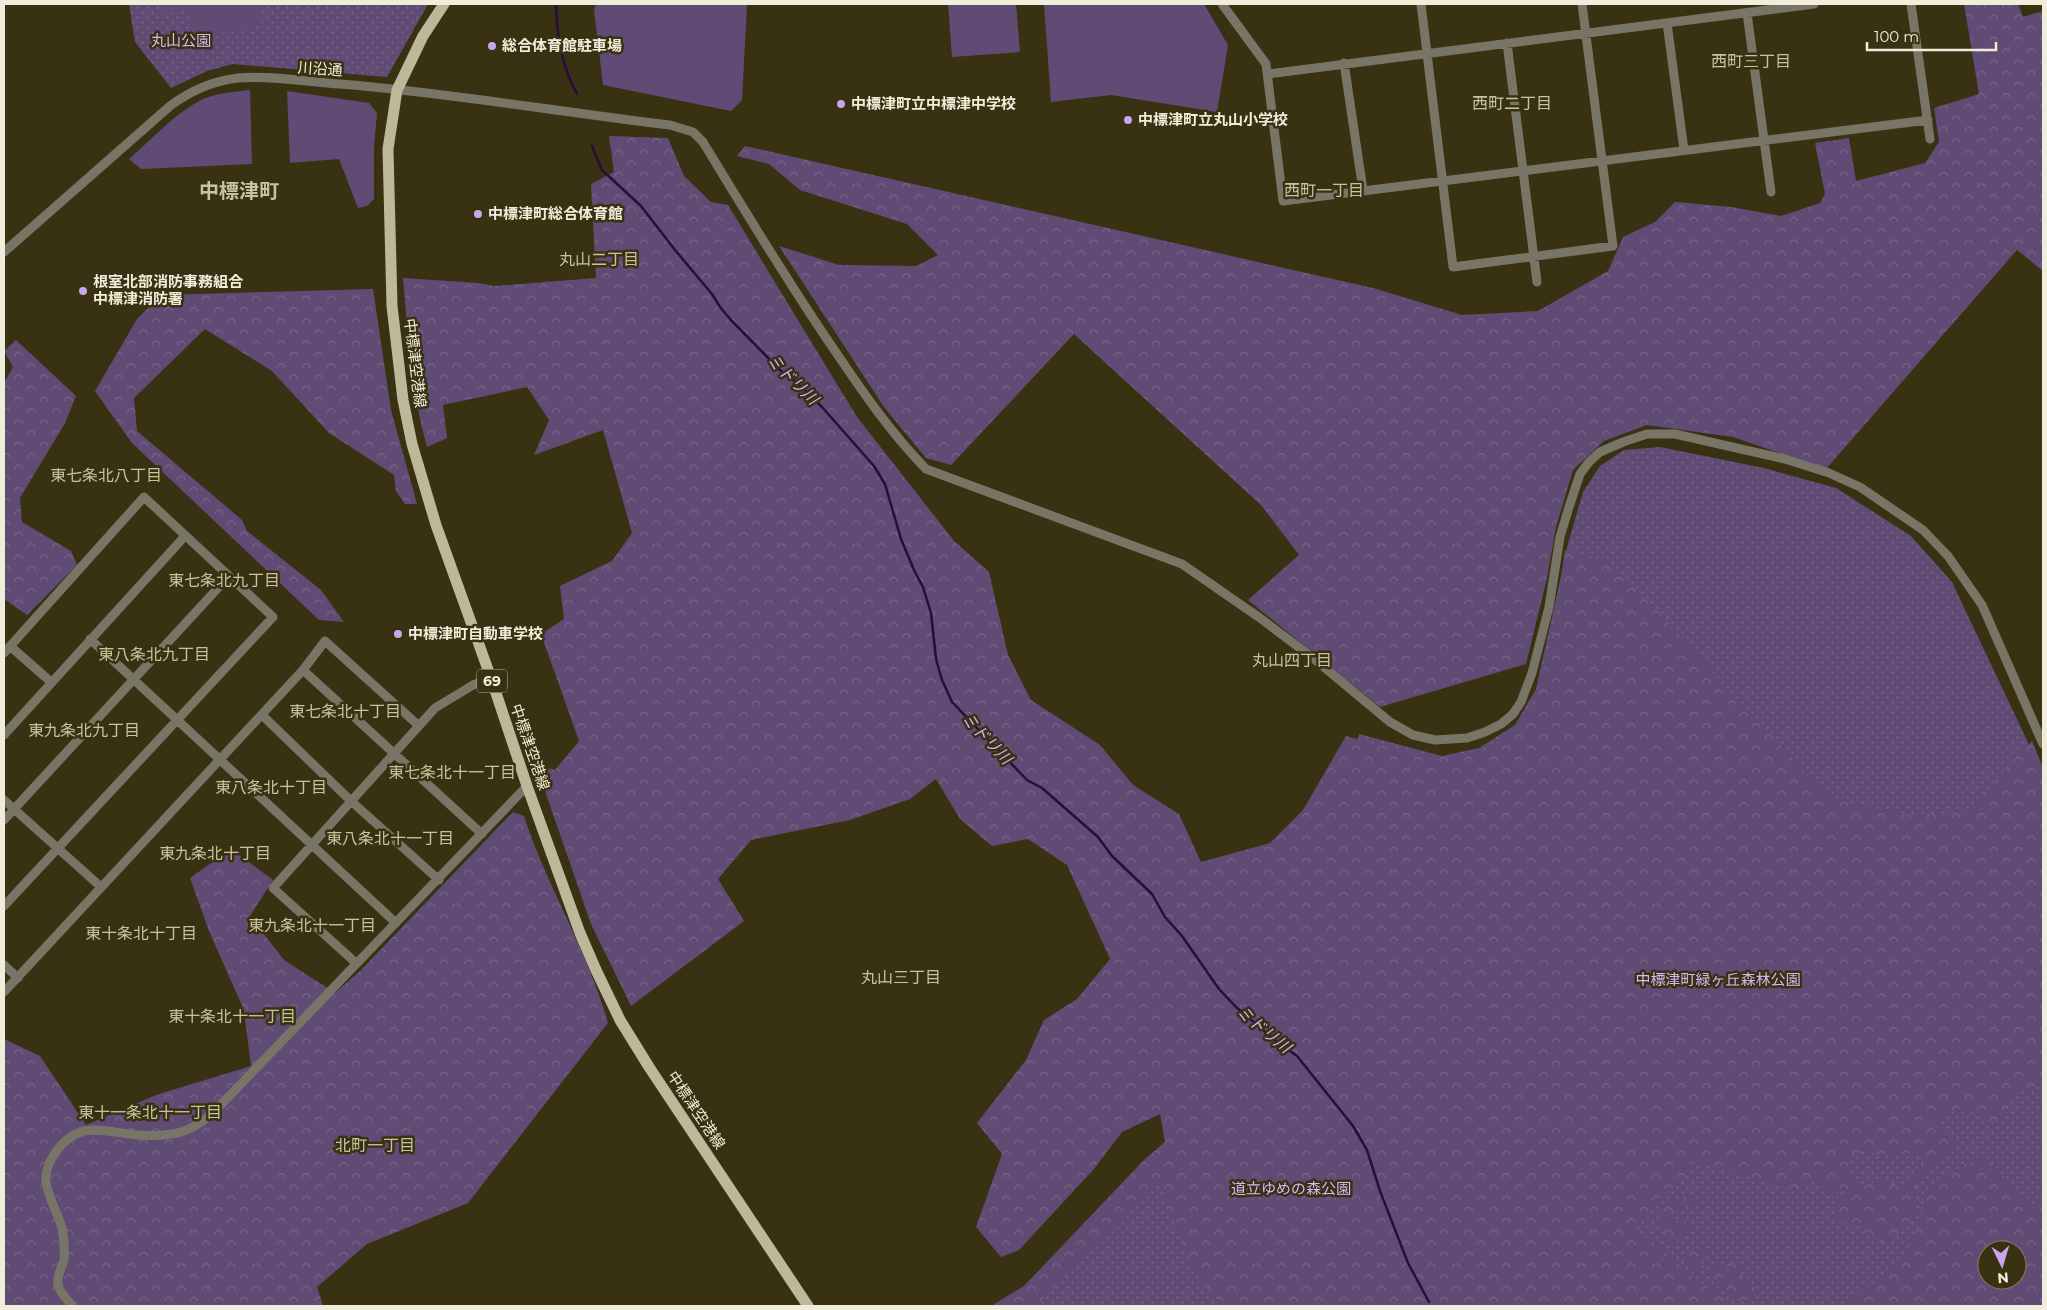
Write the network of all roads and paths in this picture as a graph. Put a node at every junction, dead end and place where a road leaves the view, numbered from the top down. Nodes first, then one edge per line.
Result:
1 (444, 4) edge
2 (1222, 4) edge
3 (1421, 4) edge
4 (1582, 4) edge
5 (1814, 4) edge
6 (1911, 4) edge
7 (1778, 6) edge
8 (1747, 13) junction
9 (1667, 23) junction
10 (1586, 33) junction
11 (1507, 43) junction
12 (1427, 54) junction
13 (1344, 63) junction
14 (1268, 74) junction
15 (396, 90) junction
16 (1928, 120) junction
17 (1930, 139) dead end
18 (1764, 140) junction
19 (1684, 150) junction
20 (1602, 160) junction
21 (1522, 170) junction
22 (1443, 180) junction
23 (1362, 190) junction
24 (1771, 192) dead end
25 (4, 252) edge
26 (1533, 257) junction
27 (1537, 282) dead end
28 (186, 536) junction
29 (229, 576) junction
30 (90, 639) junction
31 (7, 650) edge
32 (303, 670) junction
33 (490, 678) junction
34 (134, 679) junction
35 (51, 682) junction
36 (262, 715) junction
37 (176, 718) junction
38 (418, 725) junction
39 (4, 734) edge
40 (2043, 744) edge
41 (394, 754) junction
42 (221, 759) junction
43 (527, 786) junction
44 (4, 800) edge
45 (351, 801) junction
46 (14, 809) junction
47 (4, 820) edge
48 (482, 834) junction
49 (312, 844) junction
50 (57, 848) junction
51 (439, 880) junction
52 (101, 887) junction
53 (4, 906) edge
54 (396, 923) junction
55 (356, 963) junction
56 (4, 965) edge
57 (18, 978) junction
58 (4, 992) edge
59 (73, 1306) edge
60 (808, 1306) edge

1 - 15 main road, 中標津空港線 / 69
2 - 14 street
3 - 12 street
4 - 10 street
5 - 7 street
6 - 16 street
7 - 8 street
8 - 9 street
8 - 18 street
9 - 10 street
9 - 19 street
10 - 11 street
10 - 20 street
11 - 12 street
11 - 21 street
12 - 13 street
12 - 22 street
13 - 14 street
13 - 23 street
14 - 23 street
15 - 25 street, 川沿通
15 - 33 main road, 中標津空港線 / 69
15 - 40 street, 川沿通
16 - 17 street
16 - 18 street
18 - 19 street
18 - 24 street
19 - 20 street
20 - 21 street
20 - 26 street
21 - 22 street
21 - 26 street
22 - 23 street
22 - 26 street
26 - 27 street
28 - 29 street
28 - 30 street
28 - 31 street
29 - 34 street
29 - 37 street
30 - 34 street
30 - 35 street
31 - 35 street
32 - 36 street
32 - 38 street
32 - 41 street
33 - 38 street
33 - 43 main road, 中標津空港線 / 69
34 - 37 street
34 - 46 street
35 - 39 street
36 - 42 street
36 - 45 street
37 - 42 street
37 - 50 street
38 - 41 street
41 - 45 street
41 - 48 street
42 - 49 street
42 - 52 street
43 - 48 street
43 - 60 main road, 中標津空港線 / 69
44 - 46 street
45 - 49 street
45 - 51 street
46 - 47 street
46 - 50 street
48 - 51 street
49 - 54 street
49 - 55 street
50 - 52 street
50 - 53 street
51 - 54 street
52 - 57 street
54 - 55 street
55 - 59 street
56 - 57 street
57 - 58 street

